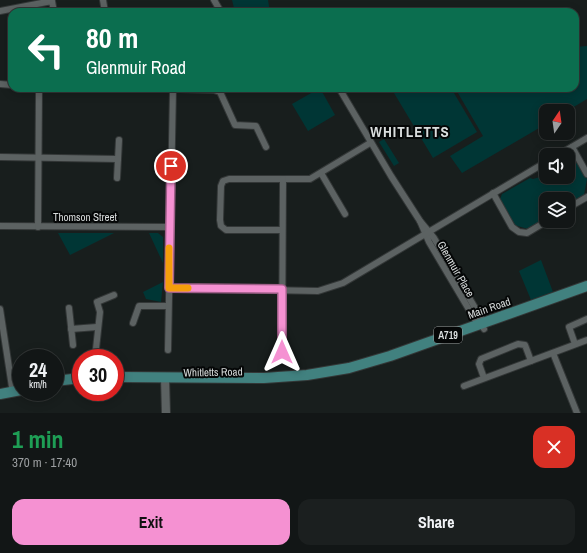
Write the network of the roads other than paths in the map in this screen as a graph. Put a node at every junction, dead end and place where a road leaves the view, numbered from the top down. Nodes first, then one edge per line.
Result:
1 (16, 8) edge
2 (53, 8) edge
3 (39, 92) edge
4 (172, 92) edge
5 (220, 92) edge
6 (341, 92) edge
7 (587, 138) edge
8 (119, 140) dead end
9 (370, 143) junction
10 (266, 147) dead end
11 (572, 147) joint
12 (0, 157) edge
13 (38, 157) junction
14 (118, 158) junction
15 (539, 166) edge
16 (321, 173) junction
17 (587, 174) edge
18 (118, 178) dead end
19 (283, 179) junction
20 (493, 193) junction
21 (587, 197) edge
22 (575, 204) edge
23 (345, 214) dead end
24 (0, 226) edge
25 (539, 226) edge
26 (38, 227) junction
27 (170, 228) junction
28 (282, 230) junction
29 (427, 233) junction
30 (587, 286) edge
31 (169, 288) junction
32 (282, 289) junction
33 (587, 292) edge
34 (114, 295) dead end
35 (168, 306) junction
36 (69, 308) dead end
37 (0, 309) edge
38 (587, 320) edge
39 (1, 323) edge
40 (133, 323) dead end
41 (482, 325) junction
42 (97, 327) junction
43 (72, 329) junction
44 (587, 340) edge
45 (575, 344) junction
46 (73, 345) dead end
47 (96, 349) edge
48 (168, 350) dead end
49 (282, 352) dead end
50 (553, 353) junction
51 (531, 361) junction
52 (12, 365) edge
53 (124, 378) edge
54 (308, 378) joint
55 (484, 378) junction
56 (165, 381) junction
57 (124, 382) edge
58 (464, 386) dead end
59 (12, 388) edge
60 (0, 389) edge
61 (12, 390) edge
62 (0, 394) edge
63 (166, 413) edge
64 (577, 413) edge

1 - 2 street
3 - 13 street
4 - 27 street
5 - 10 street
6 - 9 street, Glenmuir Place
7 - 11 street
8 - 14 street
9 - 16 street
9 - 29 street, Glenmuir Place
11 - 17 street
12 - 13 street
13 - 14 street
13 - 26 street
14 - 18 street
15 - 20 street
16 - 19 street
16 - 23 street
19 - 28 street
19 - 28 street
20 - 25 street
20 - 29 street
21 - 22 street
24 - 26 street, Thomson Street
26 - 27 street, Thomson Street
27 - 31 street
28 - 32 street
29 - 32 street
29 - 41 street, Glenmuir Place
30 - 41 main road, Main Road / A719
31 - 32 street
31 - 35 street
32 - 49 street
33 - 41 main road, Main Road / A719
34 - 42 street
35 - 40 street
35 - 48 street
36 - 43 street
37 - 39 street
38 - 45 street
39 - 52 street
41 - 54 main road, Main Road / A719
42 - 43 street
42 - 47 street
43 - 46 street
44 - 45 street
45 - 50 street
50 - 51 street
50 - 64 street
51 - 55 street
51 - 55 street
53 - 56 main road, Whitletts Road / A719
54 - 56 main road, Whitletts Road / A719
55 - 58 street
56 - 57 main road, Whitletts Road / A719
56 - 63 street
59 - 60 main road
61 - 62 main road

